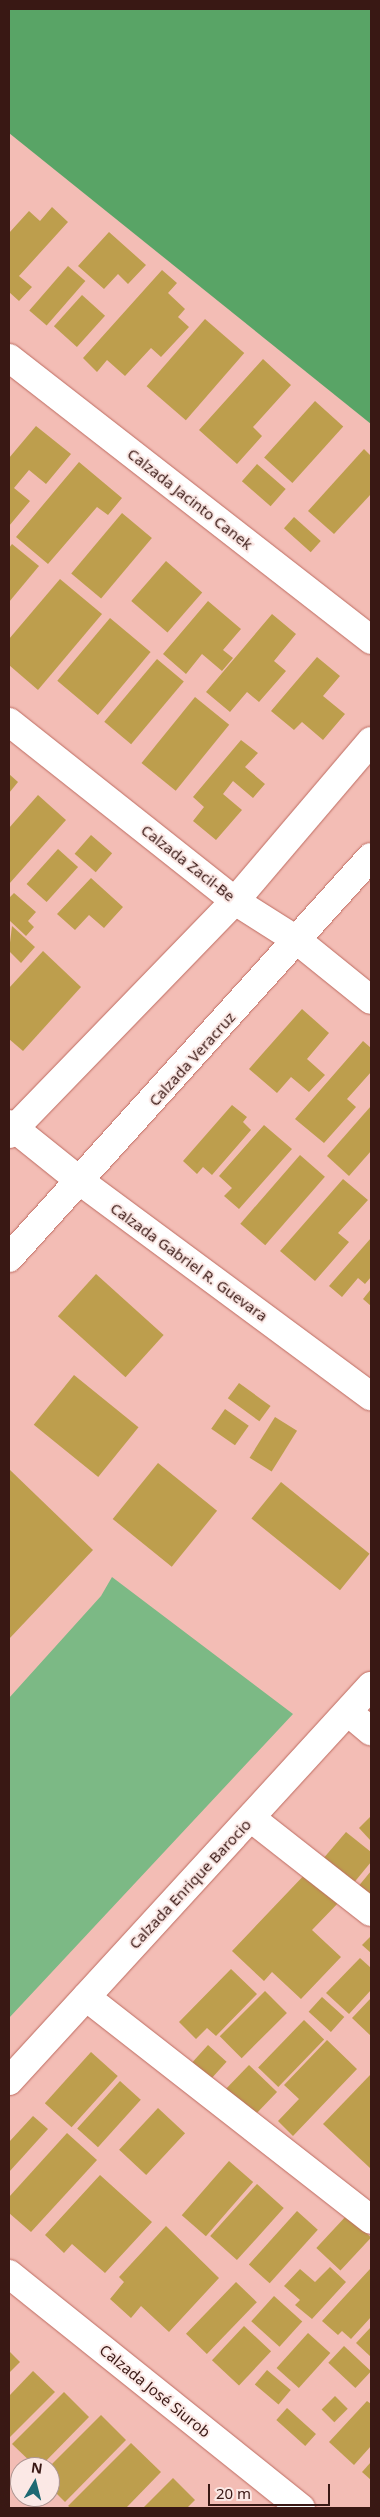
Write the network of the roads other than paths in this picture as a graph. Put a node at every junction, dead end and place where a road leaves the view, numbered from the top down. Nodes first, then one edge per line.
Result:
1 (9, 358) edge
2 (371, 640) edge
3 (9, 722) edge
4 (371, 741) edge
5 (371, 857) edge
6 (236, 901) junction
7 (298, 941) junction
8 (371, 1000) edge
9 (10, 1129) edge
10 (80, 1181) junction
11 (9, 1258) edge
12 (371, 1396) edge
13 (371, 1686) edge
14 (348, 1712) junction
15 (371, 1730) edge
16 (251, 1818) junction
17 (371, 1912) edge
18 (86, 1997) junction
19 (9, 2081) edge
20 (371, 2220) edge
21 (9, 2274) edge
22 (300, 2508) edge

1 - 2 street, Calzada Jacinto Canek
3 - 6 street, Calzada Zacil-Be
4 - 6 street
5 - 7 street, Calzada Veracruz
6 - 7 street, Calzada Zacil-Be
6 - 9 street
7 - 8 street, Calzada Zacil-Be
7 - 10 street, Calzada Veracruz
9 - 10 street, Calzada Gabriel R. Guevara
10 - 11 street, Calzada Veracruz
10 - 12 street, Calzada Gabriel R. Guevara
13 - 14 street, Calzada Enrique Barocio
14 - 15 street
14 - 16 street, Calzada Enrique Barocio
16 - 17 street
16 - 18 street, Calzada Enrique Barocio
18 - 19 street, Calzada Enrique Barocio
18 - 20 street
21 - 22 street, Calzada José Siurob

